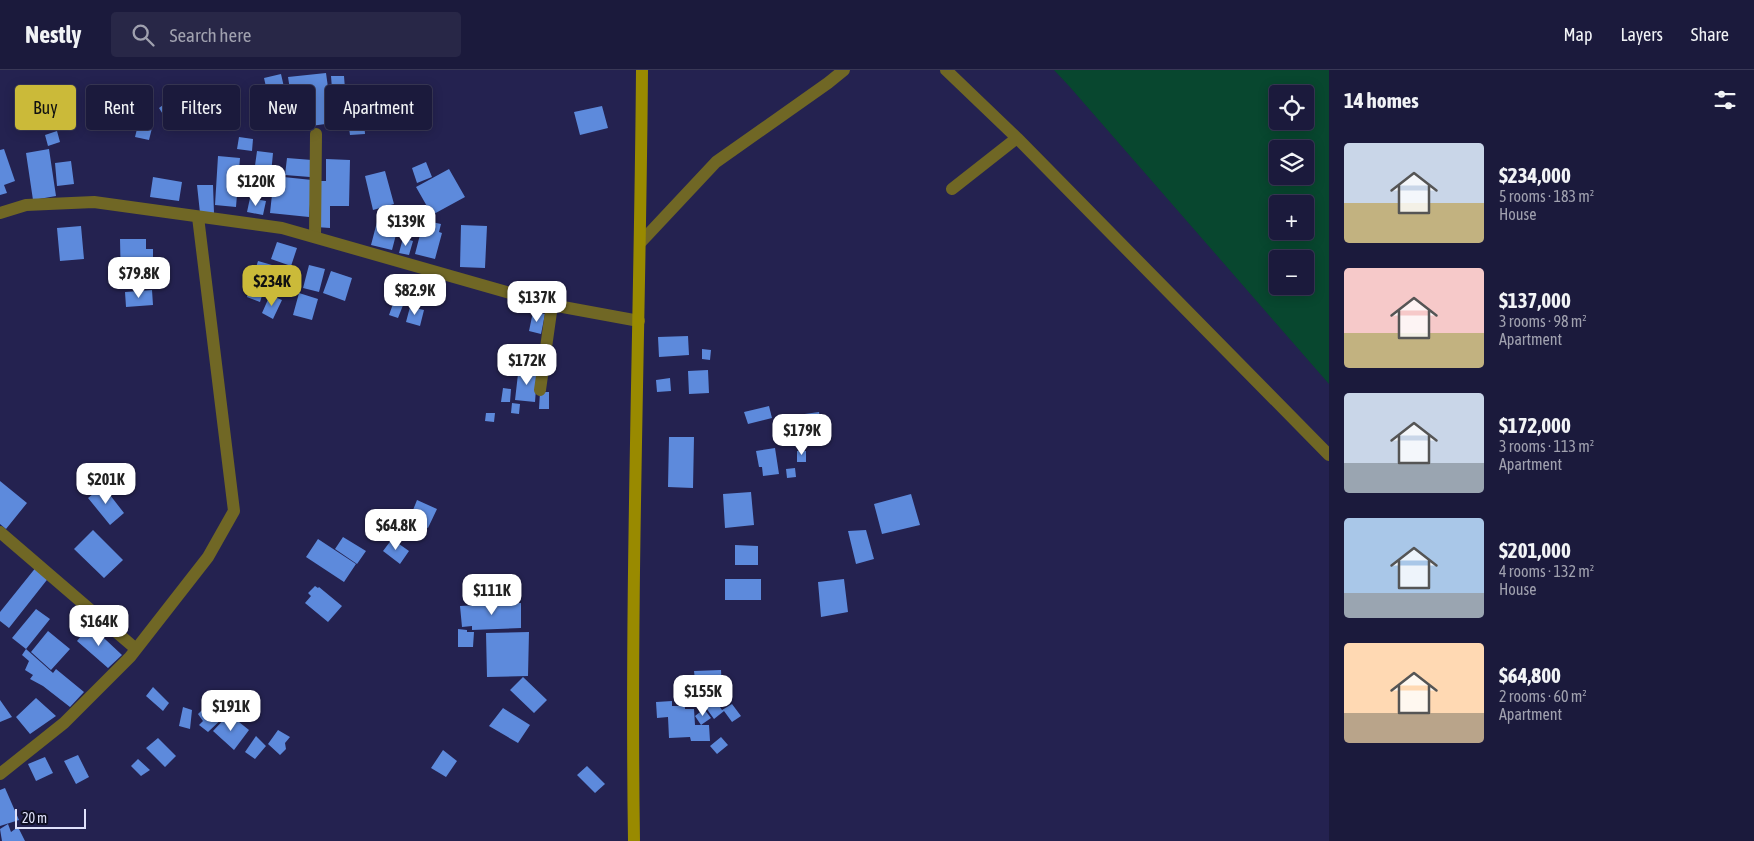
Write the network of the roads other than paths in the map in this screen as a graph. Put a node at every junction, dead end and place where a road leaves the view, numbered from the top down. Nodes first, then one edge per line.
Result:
1 (642, 70) edge
2 (844, 70) edge
3 (946, 70) edge
4 (316, 134) dead end
5 (1017, 138) junction
6 (952, 189) dead end
7 (0, 213) edge
8 (198, 217) junction
9 (315, 236) junction
10 (641, 242) junction
11 (552, 305) junction
12 (639, 321) junction
13 (540, 390) dead end
14 (1329, 455) edge
15 (0, 532) edge
16 (136, 649) junction
17 (0, 774) edge
18 (634, 841) edge

1 - 10 street
2 - 10 street
3 - 5 street
4 - 9 street
5 - 6 street
5 - 14 street
7 - 8 street
8 - 9 street
8 - 16 street
9 - 11 street
10 - 12 street
11 - 12 street
11 - 13 street
12 - 18 street
15 - 16 street
16 - 17 street

